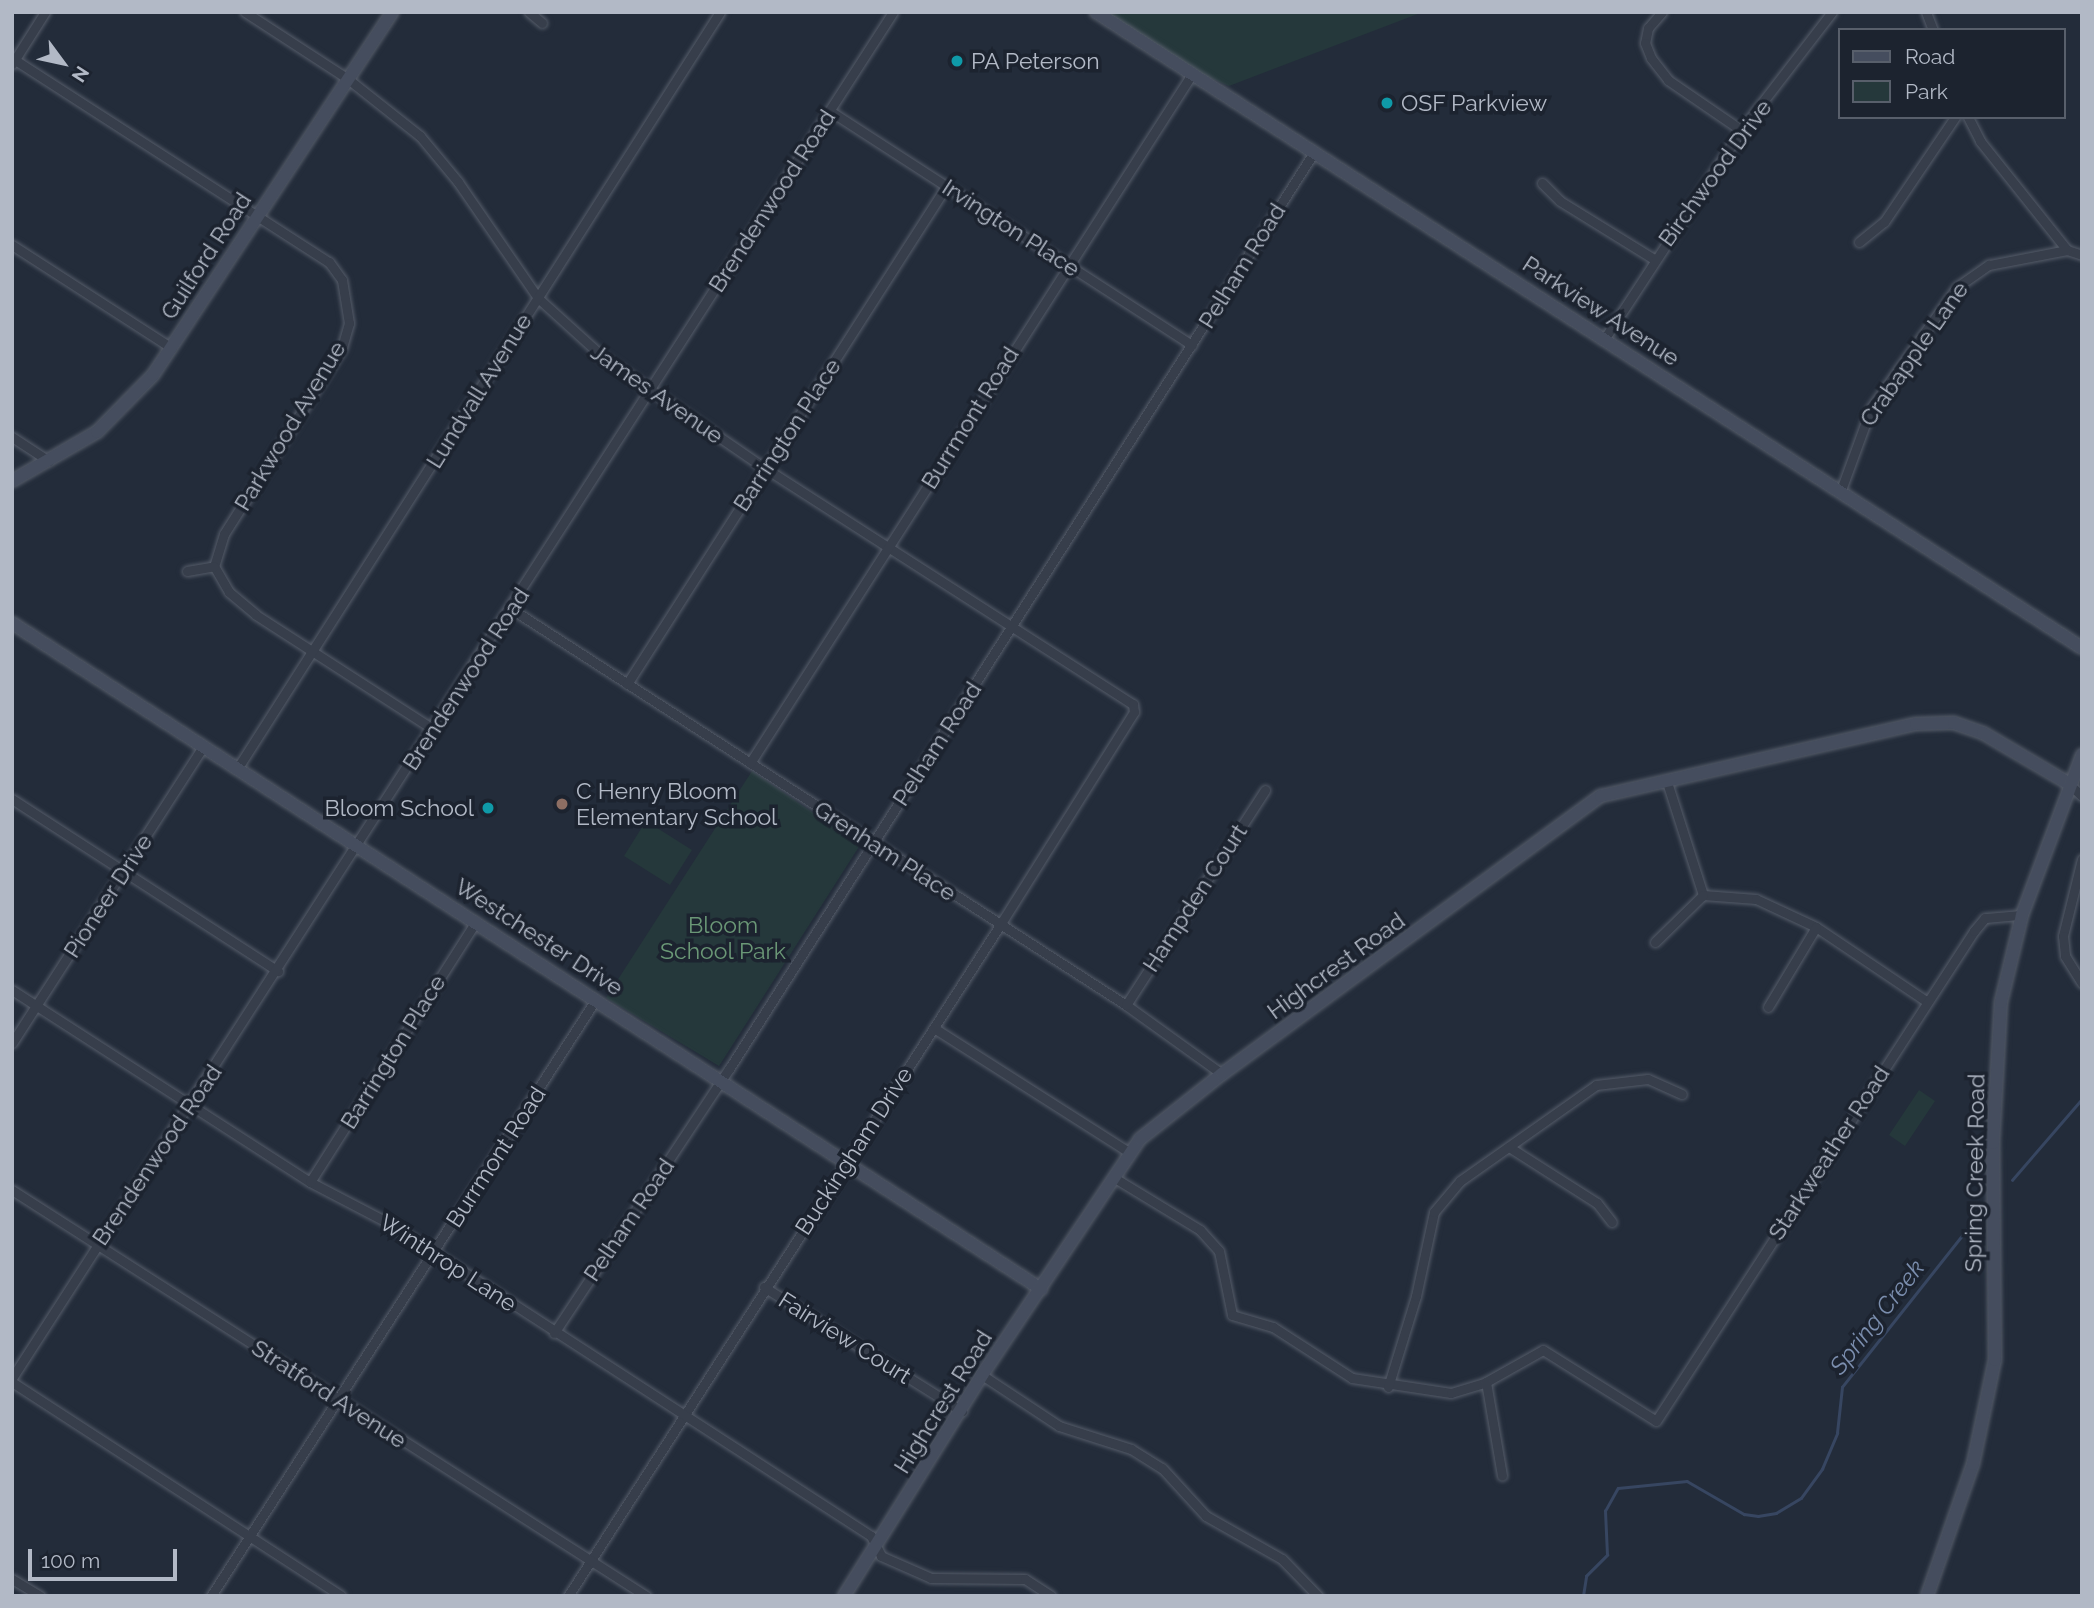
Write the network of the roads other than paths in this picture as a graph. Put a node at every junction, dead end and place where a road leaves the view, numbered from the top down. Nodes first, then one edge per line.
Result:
1 (45, 12) edge
2 (245, 12) edge
3 (392, 12) edge
4 (529, 12) edge
5 (720, 12) edge
6 (893, 12) edge
7 (1096, 12) edge
8 (1662, 12) edge
9 (1832, 12) edge
10 (542, 23) dead end
11 (13, 61) edge
12 (1192, 74) junction
13 (348, 79) junction
14 (830, 111) junction
15 (1954, 119) edge
16 (1969, 119) edge
17 (1741, 130) junction
18 (1314, 152) junction
19 (1542, 183) dead end
20 (947, 185) junction
21 (258, 215) junction
22 (1859, 242) dead end
23 (12, 245) edge
24 (2067, 250) junction
25 (2082, 255) edge
26 (1654, 259) junction
27 (1066, 264) junction
28 (538, 298) junction
29 (1605, 338) junction
30 (1192, 345) junction
31 (172, 348) junction
32 (650, 393) junction
33 (12, 437) edge
34 (49, 461) junction
35 (766, 468) junction
36 (12, 481) edge
37 (1841, 490) junction
38 (889, 546) junction
39 (214, 566) junction
40 (187, 571) dead end
41 (510, 608) junction
42 (12, 623) edge
43 (1013, 627) junction
44 (2082, 648) edge
45 (313, 653) junction
46 (627, 684) junction
47 (1133, 704) joint
48 (433, 729) junction
49 (202, 748) junction
50 (2082, 755) edge
51 (750, 763) junction
52 (237, 769) junction
53 (1667, 782) junction
54 (2068, 783) junction
55 (1265, 790) dead end
56 (2082, 796) edge
57 (12, 799) edge
58 (873, 843) junction
59 (359, 847) junction
60 (2082, 859) edge
61 (125, 871) junction
62 (1703, 895) junction
63 (2022, 915) junction
64 (476, 921) junction
65 (1000, 925) junction
66 (1816, 927) junction
67 (1655, 942) dead end
68 (278, 971) junction
69 (2082, 983) edge
70 (12, 990) edge
71 (596, 999) junction
72 (1926, 1001) junction
73 (36, 1005) junction
74 (1125, 1005) junction
75 (1768, 1007) dead end
76 (934, 1028) junction
77 (12, 1043) edge
78 (1222, 1073) junction
79 (722, 1080) junction
80 (1682, 1094) dead end
81 (191, 1107) junction
82 (1509, 1147) junction
83 (1129, 1152) junction
84 (848, 1163) junction
85 (1113, 1177) junction
86 (310, 1182) junction
87 (12, 1190) edge
88 (1612, 1222) dead end
89 (97, 1244) junction
90 (434, 1253) junction
91 (764, 1287) junction
92 (1041, 1289) junction
93 (554, 1333) junction
94 (982, 1375) junction
95 (12, 1380) edge
96 (1486, 1382) junction
97 (1388, 1387) junction
98 (338, 1400) junction
99 (962, 1411) junction
100 (684, 1416) junction
101 (1502, 1476) dead end
102 (249, 1536) junction
103 (877, 1547) junction
104 (591, 1560) junction
105 (12, 1578) edge
106 (40, 1596) edge
107 (211, 1596) edge
108 (341, 1596) edge
109 (568, 1596) edge
110 (646, 1596) edge
111 (844, 1596) edge
112 (1051, 1596) edge
113 (1318, 1596) edge
114 (1927, 1596) edge

1 - 11 street
2 - 13 street, James Avenue
3 - 13 street, Guilford Road
4 - 10 street
5 - 28 street, Lundvall Avenue
6 - 14 street, Brendenwood Road
7 - 12 street, Parkview Avenue
8 - 17 street
9 - 17 street, Birchwood Drive
11 - 21 street, Parkwood Avenue
12 - 18 street, Parkview Avenue
12 - 27 street, Burrmont Road
13 - 21 street, Guilford Road
13 - 28 street, James Avenue
14 - 20 street, Irvington Place
14 - 32 street, Brendenwood Road
15 - 22 street
16 - 24 street
17 - 26 street, Birchwood Drive
18 - 29 street, Parkview Avenue
18 - 30 street, Pelham Road
19 - 26 street
20 - 27 street, Irvington Place
20 - 35 street, Barrington Place
21 - 31 street, Guilford Road
21 - 39 street, Parkwood Avenue
23 - 31 street
24 - 25 street
24 - 37 street, Crabapple Lane
26 - 29 street, Birchwood Drive
27 - 30 street, Irvington Place
27 - 38 street, Burrmont Road
28 - 32 street, James Avenue
28 - 45 street, Lundvall Avenue
29 - 37 street, Parkview Avenue
30 - 43 street, Pelham Road
31 - 34 street, Guilford Road
32 - 35 street, James Avenue
32 - 41 street, Brendenwood Road
33 - 34 street
34 - 36 street, Guilford Road
35 - 38 street, James Avenue
35 - 46 street, Barrington Place
37 - 44 street, Parkview Avenue
38 - 43 street, James Avenue
38 - 51 street, Burrmont Road
39 - 40 street
39 - 45 street
41 - 46 street, Grenham Place
41 - 48 street, Brendenwood Road
42 - 49 street, Westchester Drive
43 - 47 street, James Avenue
43 - 58 street, Pelham Road
45 - 48 street
45 - 52 street, Lundvall Avenue
46 - 51 street, Grenham Place
47 - 65 street, Buckingham Drive
48 - 59 street, Brendenwood Road
49 - 52 street, Westchester Drive
49 - 61 street, Pioneer Drive
50 - 54 street, Spring Creek Road
51 - 58 street, Grenham Place
52 - 59 street, Westchester Drive
53 - 54 street, Highcrest Road
53 - 62 street
53 - 78 street, Highcrest Road
54 - 56 street
54 - 63 street, Spring Creek Road
55 - 74 street, Hampden Court
57 - 61 street
58 - 65 street, Grenham Place
58 - 79 street, Pelham Road
59 - 64 street, Westchester Drive
59 - 68 street, Brendenwood Road
60 - 69 street
61 - 68 street
61 - 73 street, Pioneer Drive
62 - 66 street
62 - 67 street
63 - 72 street, Starkweather Road
63 - 114 street, Spring Creek Road
64 - 71 street, Westchester Drive
64 - 86 street, Barrington Place
65 - 74 street, Grenham Place
65 - 76 street, Buckingham Drive
66 - 72 street
66 - 75 street
68 - 81 street, Brendenwood Road
70 - 73 street, Winthrop Lane
71 - 79 street, Westchester Drive
71 - 90 street, Burrmont Road
72 - 96 street, Starkweather Road
73 - 77 street, Pioneer Drive
73 - 81 street, Winthrop Lane
74 - 78 street, Grenham Place
76 - 83 street
76 - 84 street, Buckingham Drive
78 - 83 street, Highcrest Road
79 - 84 street, Westchester Drive
79 - 93 street, Pelham Road
80 - 82 street
81 - 86 street, Winthrop Lane
81 - 89 street, Brendenwood Road
82 - 88 street
82 - 97 street
83 - 85 street, Highcrest Road
84 - 91 street, Buckingham Drive
84 - 92 street, Westchester Drive
85 - 92 street, Highcrest Road
85 - 97 street
86 - 90 street, Winthrop Lane
87 - 89 street, Stratford Avenue
89 - 95 street, Brendenwood Road
89 - 98 street, Stratford Avenue
90 - 93 street, Winthrop Lane
90 - 98 street, Burrmont Road
91 - 99 street, Fairview Court
91 - 100 street, Buckingham Drive
92 - 94 street, Highcrest Road
93 - 100 street, Winthrop Lane
94 - 99 street, Highcrest Road
94 - 113 street
95 - 102 street
96 - 97 street
96 - 101 street
98 - 102 street, Burrmont Road
98 - 104 street, Stratford Avenue
99 - 103 street, Highcrest Road
100 - 103 street, Winthrop Lane
100 - 104 street, Buckingham Drive
102 - 107 street, Burrmont Road
102 - 108 street
103 - 111 street, Highcrest Road
103 - 112 street, Winthrop Lane
104 - 109 street, Buckingham Drive
104 - 110 street, Stratford Avenue
105 - 106 street

